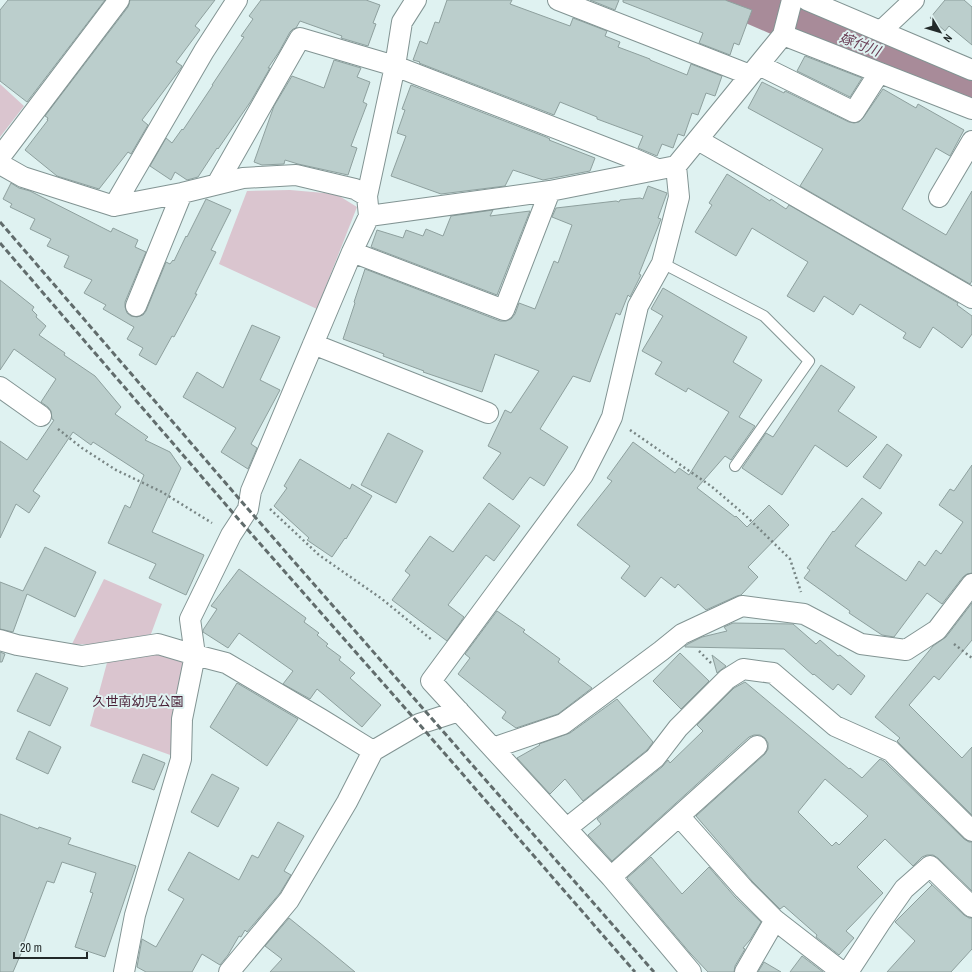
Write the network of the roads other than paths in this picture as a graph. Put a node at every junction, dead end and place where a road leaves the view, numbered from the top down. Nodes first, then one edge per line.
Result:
1 (119, 0) edge
2 (237, 0) edge
3 (416, 0) edge
4 (558, 0) edge
5 (792, 0) edge
6 (807, 0) edge
7 (914, 0) edge
8 (881, 31) junction
9 (783, 35) junction
10 (395, 66) junction
11 (755, 70) junction
12 (972, 70) edge
13 (879, 73) junction
14 (972, 109) edge
15 (698, 140) junction
16 (972, 141) edge
17 (0, 157) edge
18 (0, 164) edge
19 (667, 168) junction
20 (217, 184) junction
21 (550, 191) junction
22 (182, 193) junction
23 (367, 196) junction
24 (939, 197) dead end
25 (114, 206) junction
26 (369, 216) junction
27 (352, 252) junction
28 (662, 263) junction
29 (972, 298) edge
30 (136, 306) dead end
31 (313, 344) junction
32 (0, 387) edge
33 (488, 413) dead end
34 (41, 416) road end
35 (735, 466) dead end
36 (972, 584) edge
37 (0, 640) edge
38 (195, 655) junction
39 (459, 711) junction
40 (757, 746) dead end
41 (493, 748) junction
42 (373, 751) junction
43 (679, 816) junction
44 (567, 828) junction
45 (972, 831) edge
46 (610, 877) junction
47 (972, 907) edge
48 (774, 920) junction
49 (124, 972) edge
50 (229, 972) edge
51 (691, 972) edge
52 (745, 972) edge
53 (842, 972) edge
54 (848, 972) edge

1 - 17 street
2 - 25 street
3 - 10 street
4 - 11 street
5 - 9 street
6 - 8 street
7 - 8 street
8 - 12 street
9 - 11 street
9 - 13 street
10 - 19 street
10 - 20 street
10 - 23 street
11 - 13 street
11 - 15 street
13 - 14 street
15 - 19 street
15 - 29 street
16 - 24 street
18 - 25 street
19 - 21 street
19 - 28 street
20 - 22 street
20 - 23 street
21 - 26 street
21 - 27 street
22 - 25 street
22 - 30 street
23 - 26 street
26 - 27 street
27 - 31 street
28 - 35 lane
28 - 39 street
31 - 33 street
31 - 38 street
32 - 34 street
36 - 41 street
37 - 38 street
38 - 42 street
38 - 49 street
39 - 41 street
39 - 42 street
40 - 43 street
41 - 44 street
42 - 50 street
43 - 46 street
43 - 48 street
44 - 45 street
44 - 46 street
46 - 51 street
47 - 54 street
48 - 52 street
48 - 53 street

